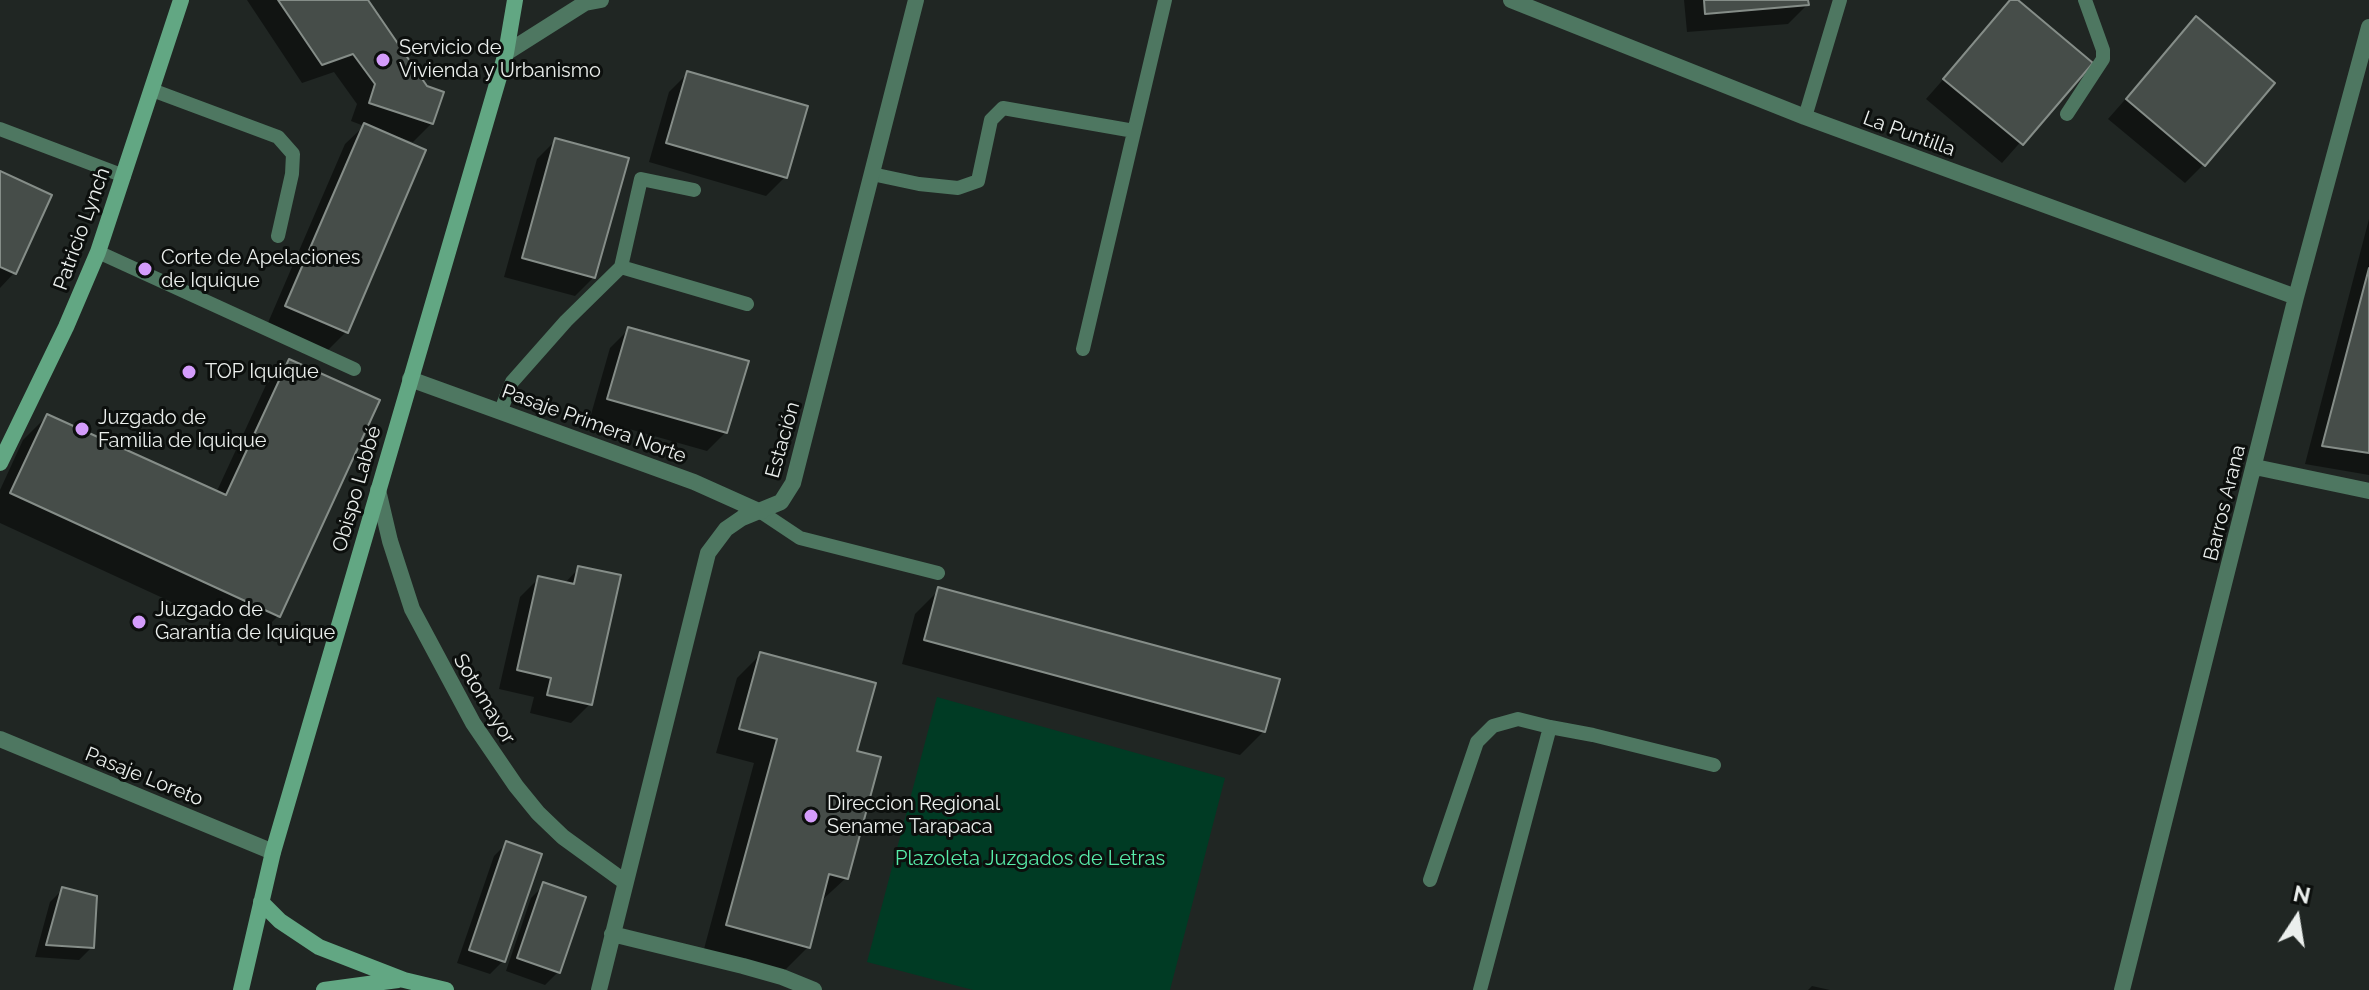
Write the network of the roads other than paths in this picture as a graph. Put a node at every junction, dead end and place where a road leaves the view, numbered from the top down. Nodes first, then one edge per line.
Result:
1 (181, 0) edge
2 (515, 0) edge
3 (916, 0) edge
4 (1165, 0) edge
5 (1511, 0) edge
6 (1840, 0) edge
7 (2085, 0) edge
8 (590, 1) edge
9 (2369, 27) edge
10 (506, 53) junction
11 (152, 90) junction
12 (2067, 114) dead end
13 (1805, 117) junction
14 (0, 129) edge
15 (1134, 131) junction
16 (872, 174) junction
17 (124, 176) junction
18 (694, 190) dead end
19 (278, 236) dead end
20 (98, 252) junction
21 (621, 267) junction
22 (2296, 297) junction
23 (747, 304) dead end
24 (1083, 349) dead end
25 (354, 369) dead end
26 (410, 379) junction
27 (501, 410) junction
28 (0, 463) edge
29 (2255, 467) junction
30 (378, 490) junction
31 (2369, 491) edge
32 (761, 512) junction
33 (938, 573) dead end
34 (1550, 727) junction
35 (0, 739) edge
36 (1714, 765) dead end
37 (273, 852) junction
38 (1430, 880) dead end
39 (625, 882) junction
40 (261, 902) junction
41 (612, 934) junction
42 (404, 980) junction
43 (241, 990) edge
44 (324, 990) edge
45 (446, 990) edge
46 (599, 990) edge
47 (814, 990) edge
48 (1480, 990) edge
49 (2122, 990) edge

1 - 11 street, Patricio Lynch
2 - 10 street, Obispo Labbé
3 - 16 street, Estación
4 - 15 lane
5 - 13 street, La Puntilla
6 - 13 lane
7 - 12 lane
8 - 10 street
9 - 22 street, Barros Arana
10 - 26 street, Obispo Labbé
11 - 17 street, Patricio Lynch
11 - 19 lane
13 - 22 street, La Puntilla
14 - 17 lane
15 - 16 lane
15 - 24 lane
16 - 32 street, Estación
17 - 20 street, Patricio Lynch
18 - 21 lane
20 - 25 lane
20 - 28 street, Patricio Lynch
21 - 23 lane
21 - 27 lane
22 - 29 street, Barros Arana
26 - 27 street, Pasaje Primera Norte
26 - 30 street, Obispo Labbé
27 - 32 street, Pasaje Primera Norte
29 - 31 street
29 - 49 street, Barros Arana
30 - 37 street, Obispo Labbé
30 - 39 street, Sotomayor
32 - 33 lane
32 - 39 street, Estación
34 - 36 lane
34 - 38 lane
34 - 48 lane
35 - 37 street, Pasaje Loreto
37 - 40 street, Obispo Labbé
39 - 41 street, Estación
40 - 42 street
40 - 43 street, Obispo Labbé
41 - 46 street, Estación
41 - 47 street
42 - 44 street
42 - 45 street

